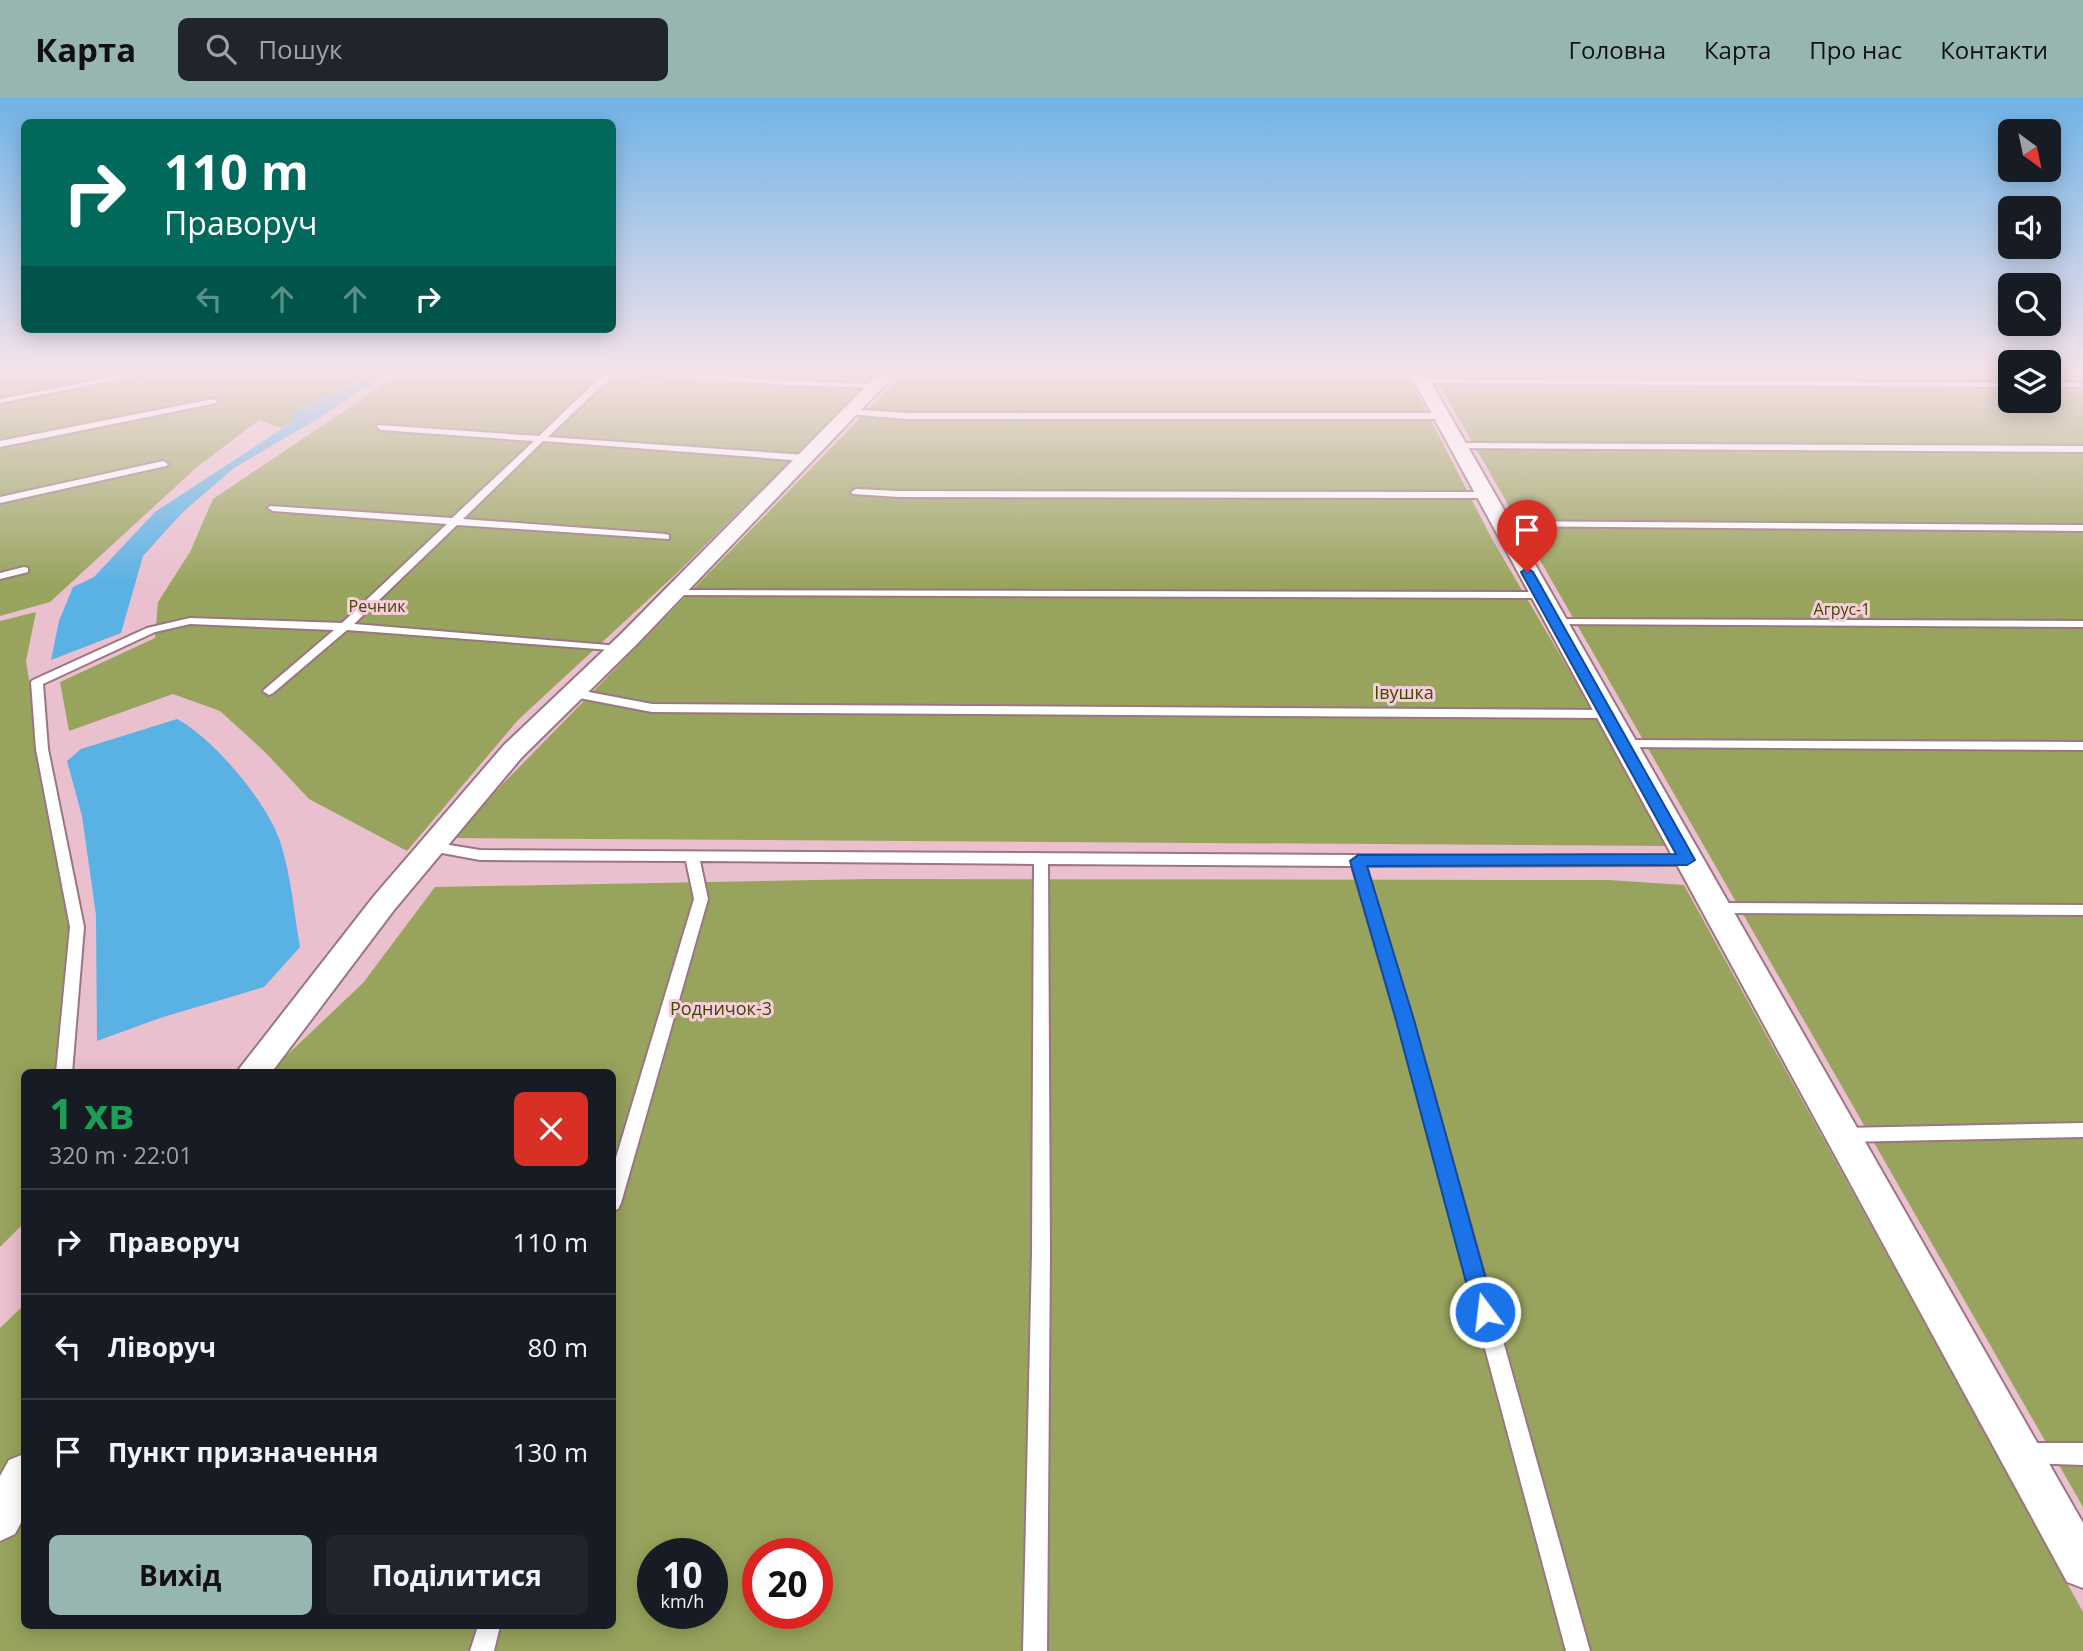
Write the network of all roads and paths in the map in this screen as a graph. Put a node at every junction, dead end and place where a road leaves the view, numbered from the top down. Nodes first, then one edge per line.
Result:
1 (537, 442) edge
2 (589, 442) edge
3 (821, 442) edge
4 (1455, 442) edge
5 (1457, 446) junction
6 (2083, 449) edge
7 (806, 458) junction
8 (163, 464) dead end
9 (856, 492) dead end
10 (1484, 495) junction
11 (0, 500) edge
12 (273, 508) dead end
13 (454, 521) junction
14 (1501, 524) junction
15 (2083, 528) edge
16 (666, 537) dead end
17 (24, 570) dead end
18 (0, 576) edge
19 (674, 593) junction
20 (1540, 596) junction
21 (1555, 622) junction
22 (2083, 624) edge
23 (344, 627) junction
24 (620, 649) junction
25 (269, 691) dead end
26 (573, 693) junction
27 (1606, 714) junction
28 (1623, 744) junction
29 (2083, 746) edge
30 (431, 848) junction
31 (692, 857) junction
32 (1041, 859) junction
33 (1687, 860) junction
34 (1358, 861) junction
35 (1714, 908) junction
36 (2083, 910) edge
37 (64, 1069) edge
38 (255, 1069) edge
39 (2083, 1130) edge
40 (1840, 1135) junction
41 (616, 1189) edge
42 (2019, 1453) junction
43 (2083, 1454) edge
44 (21, 1480) edge
45 (0, 1519) edge
46 (2083, 1566) edge
47 (488, 1629) edge
48 (482, 1651) edge
49 (1035, 1651) edge
50 (1578, 1651) edge

1 - 13 lane
2 - 7 lane
3 - 7 street
4 - 5 street
5 - 6 lane
5 - 10 street
7 - 19 street
8 - 11 lane
9 - 10 lane
10 - 14 street
12 - 13 lane
13 - 16 lane
13 - 23 lane
14 - 15 lane
14 - 20 street
17 - 18 lane
19 - 20 lane
19 - 24 street
20 - 21 street
21 - 22 lane
21 - 27 street
23 - 24 lane
23 - 25 lane
23 - 37 lane
24 - 26 street
26 - 27 lane
26 - 30 street
27 - 28 street
28 - 29 lane
28 - 33 street
30 - 31 lane
30 - 38 street
31 - 32 lane
31 - 41 lane
32 - 34 lane
32 - 49 lane
33 - 34 lane
33 - 35 street
34 - 50 lane
35 - 36 lane
35 - 40 street
39 - 40 lane
40 - 42 street
42 - 43 lane
42 - 46 street
44 - 45 street
47 - 48 lane

